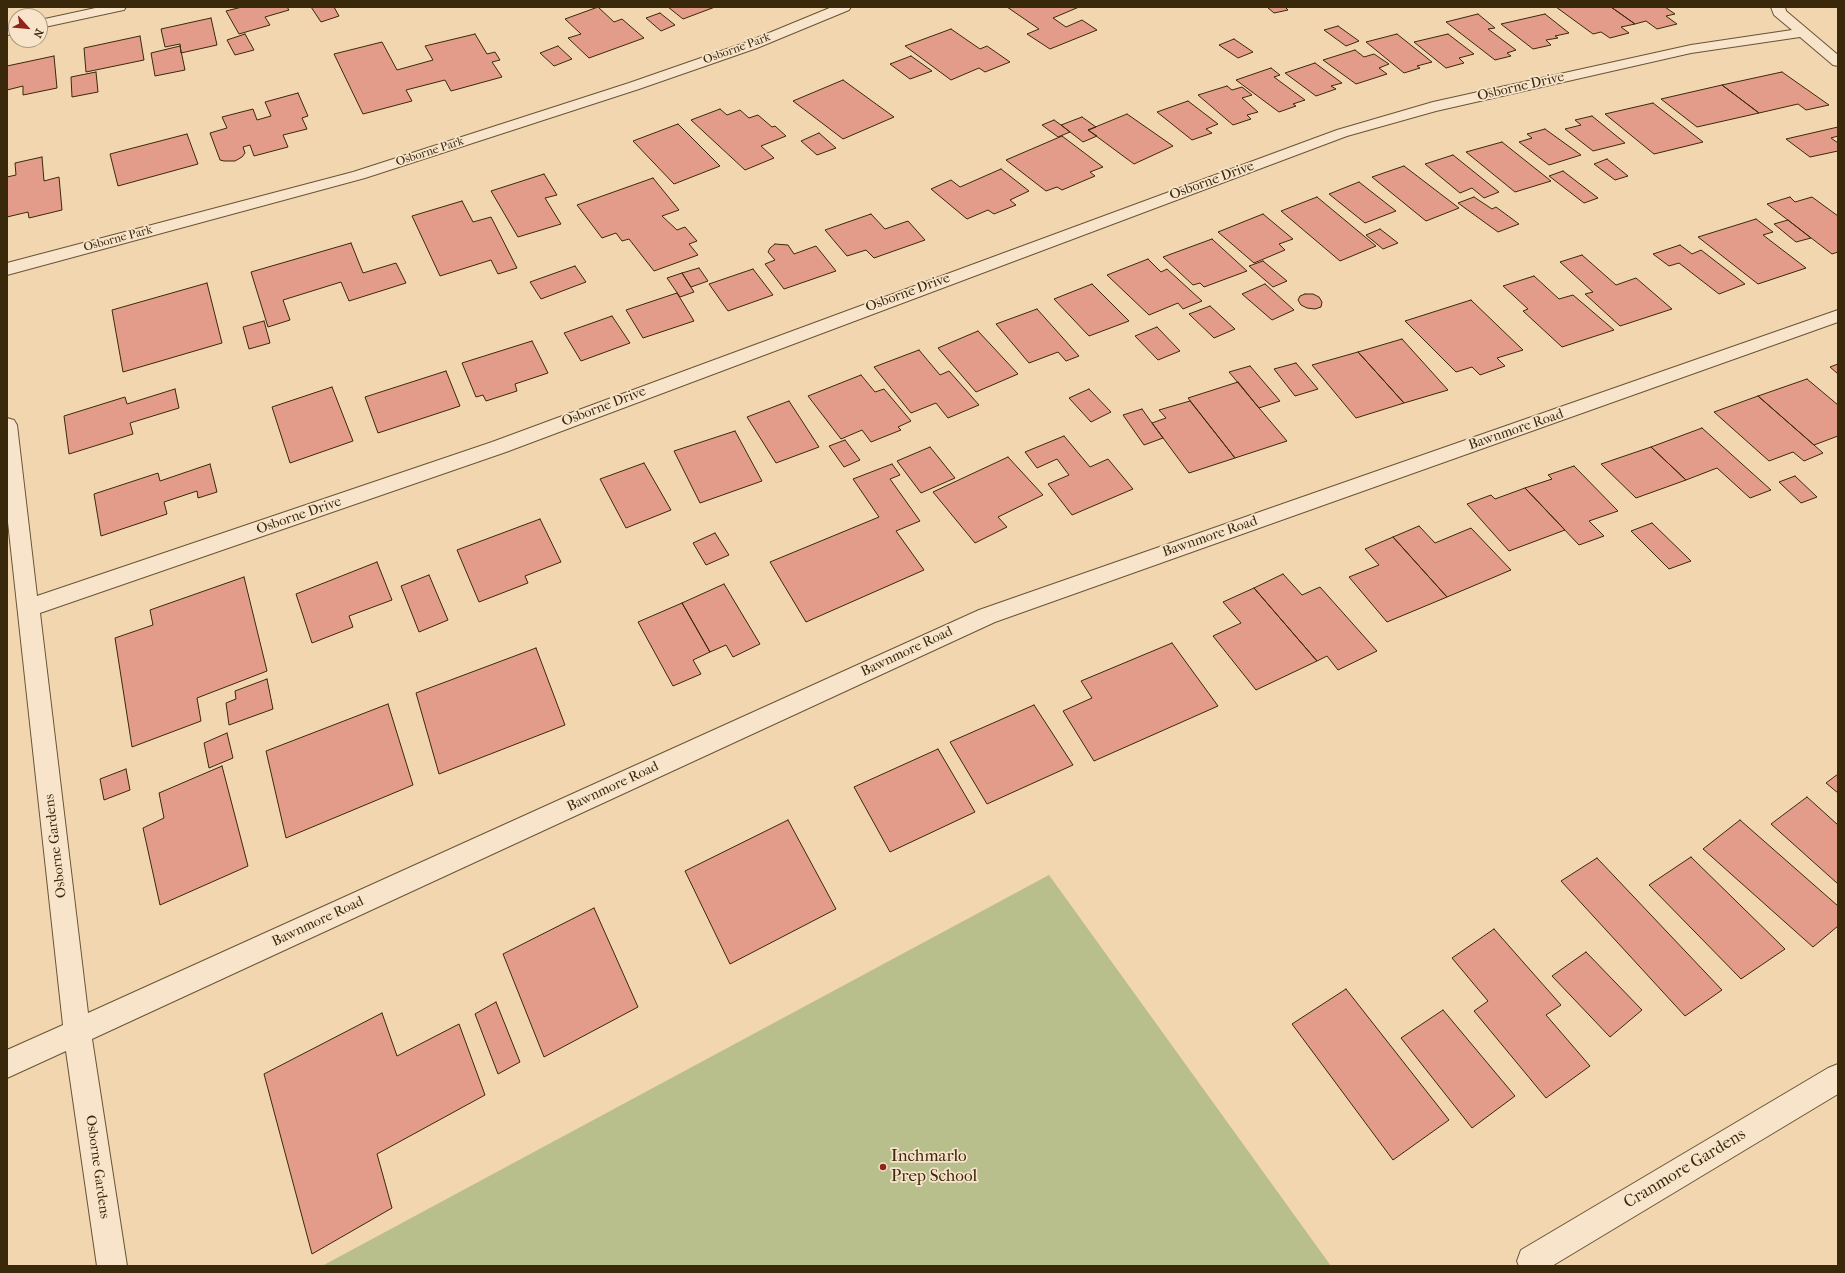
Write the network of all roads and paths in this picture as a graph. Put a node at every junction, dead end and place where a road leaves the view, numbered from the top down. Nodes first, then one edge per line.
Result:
1 (119, 7) edge
2 (844, 7) edge
3 (1778, 7) edge
4 (48, 22) edge
5 (1802, 33) junction
6 (1838, 62) edge
7 (7, 269) edge
8 (1838, 316) edge
9 (7, 425) edge
10 (28, 608) junction
11 (77, 1032) junction
12 (7, 1064) edge
13 (1838, 1078) edge
14 (1532, 1261) dead end
15 (112, 1266) edge

1 - 4 street
2 - 7 street, Osborne Park
3 - 5 street
5 - 6 street
5 - 10 street, Osborne Drive
8 - 11 street, Bawnmore Road
9 - 10 street, Osborne Gardens
10 - 11 street, Osborne Gardens
11 - 12 street, Bawnmore Road
11 - 15 street, Osborne Gardens
13 - 14 street, Cranmore Gardens

